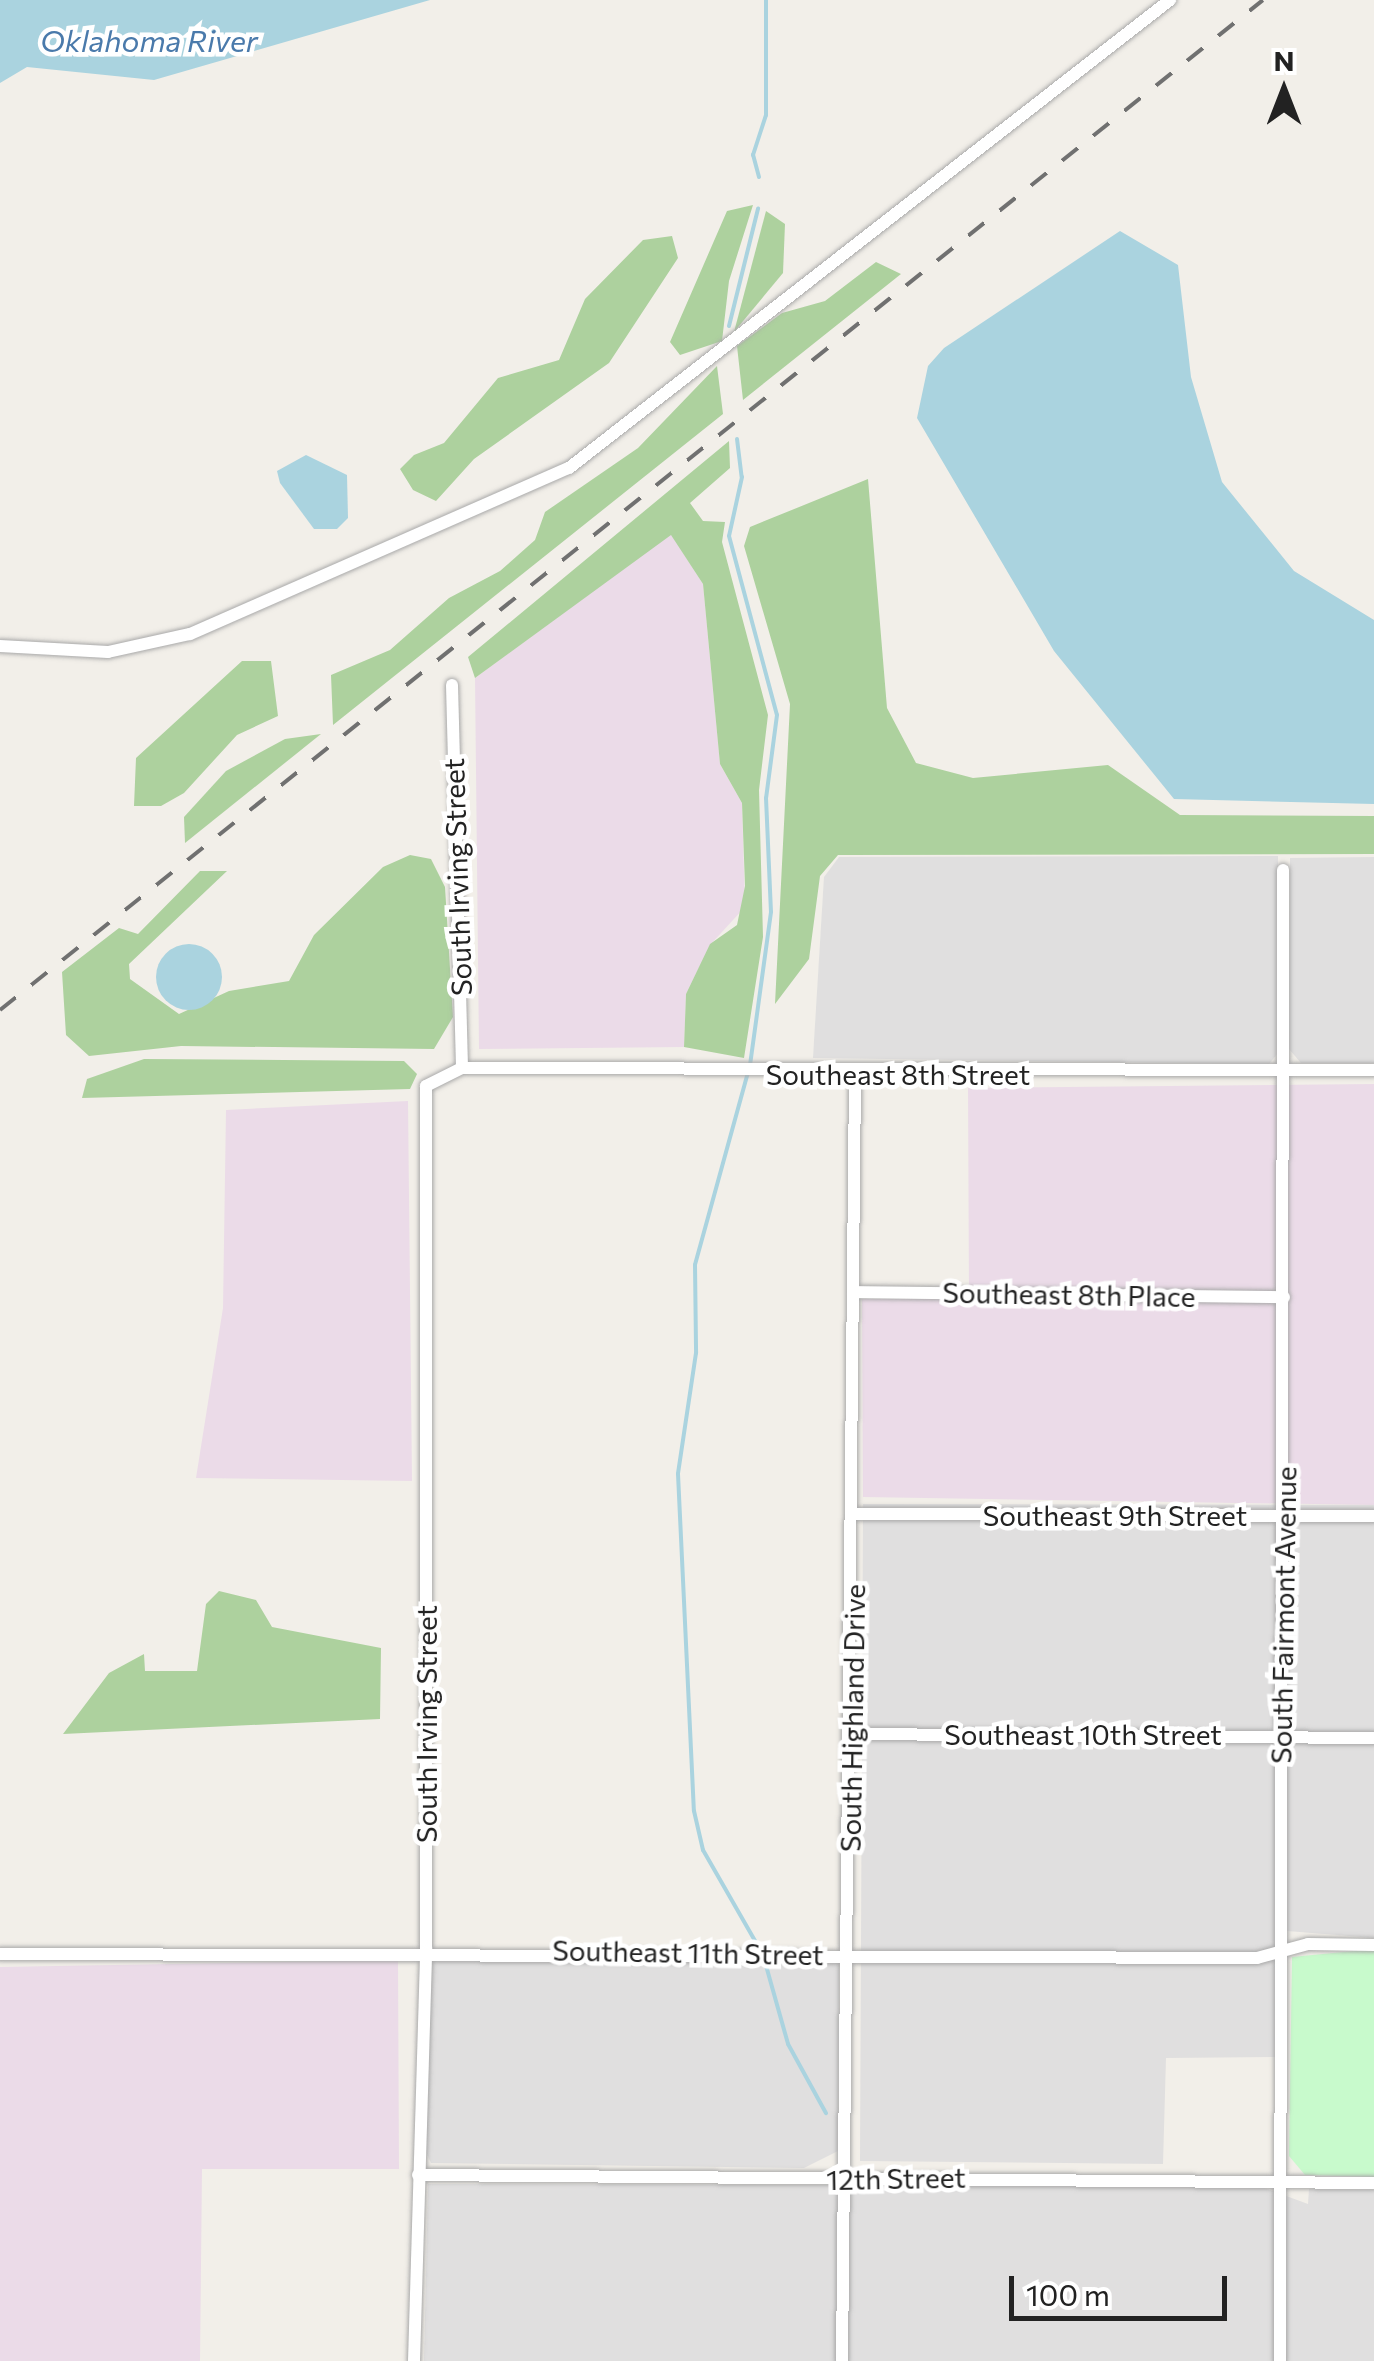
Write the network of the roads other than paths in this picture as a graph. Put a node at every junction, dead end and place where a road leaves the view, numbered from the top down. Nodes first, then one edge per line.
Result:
1 (1170, 0) edge
2 (0, 646) edge
3 (452, 685) dead end
4 (1283, 870) dead end
5 (462, 1068) junction
6 (1282, 1070) junction
7 (1374, 1070) edge
8 (855, 1076) junction
9 (426, 1086) joint
10 (853, 1292) junction
11 (1284, 1296) junction
12 (855, 1514) junction
13 (1284, 1515) junction
14 (1374, 1516) edge
15 (852, 1734) junction
16 (1281, 1734) junction
17 (1374, 1738) edge
18 (1374, 1945) edge
19 (426, 1949) junction
20 (1282, 1951) junction
21 (0, 1954) edge
22 (848, 1954) junction
23 (418, 2176) junction
24 (1283, 2177) junction
25 (846, 2179) junction
26 (1374, 2184) edge
27 (414, 2361) edge
28 (842, 2361) edge
29 (1280, 2361) edge

1 - 2 street
3 - 5 street, South Irving Street
4 - 6 street, South Fairmont Avenue
5 - 8 street, Southeast 8th Street
5 - 9 street, Southeast 8th Street
6 - 7 street, Southeast 8th Street
6 - 8 street, Southeast 8th Street
6 - 11 street, South Fairmont Avenue
8 - 10 street, South Highland Drive
9 - 19 street, South Irving Street
10 - 11 street, Southeast 8th Place
10 - 12 street, South Highland Drive
11 - 13 street, South Fairmont Avenue
12 - 13 street, Southeast 9th Street
12 - 15 street, South Highland Drive
13 - 14 street, Southeast 9th Street
13 - 16 street, South Fairmont Avenue
15 - 16 street, Southeast 10th Street
15 - 22 street, South Highland Drive
16 - 17 street, Southeast 10th Street
16 - 20 street, South Fairmont Avenue
18 - 20 street, Southeast 11th Street
19 - 21 street, Southeast 11th Street
19 - 22 street, Southeast 11th Street
19 - 23 street, South Irving Street
20 - 22 street, Southeast 11th Street
20 - 24 street, South Fairmont Avenue
22 - 25 street, South Highland Drive
23 - 25 street, 12th Street
23 - 27 street, South Irving Street
24 - 25 street, 12th Street
24 - 26 street, 12th Street
24 - 29 street, South Fairmont Avenue
25 - 28 street, South Highland Drive

